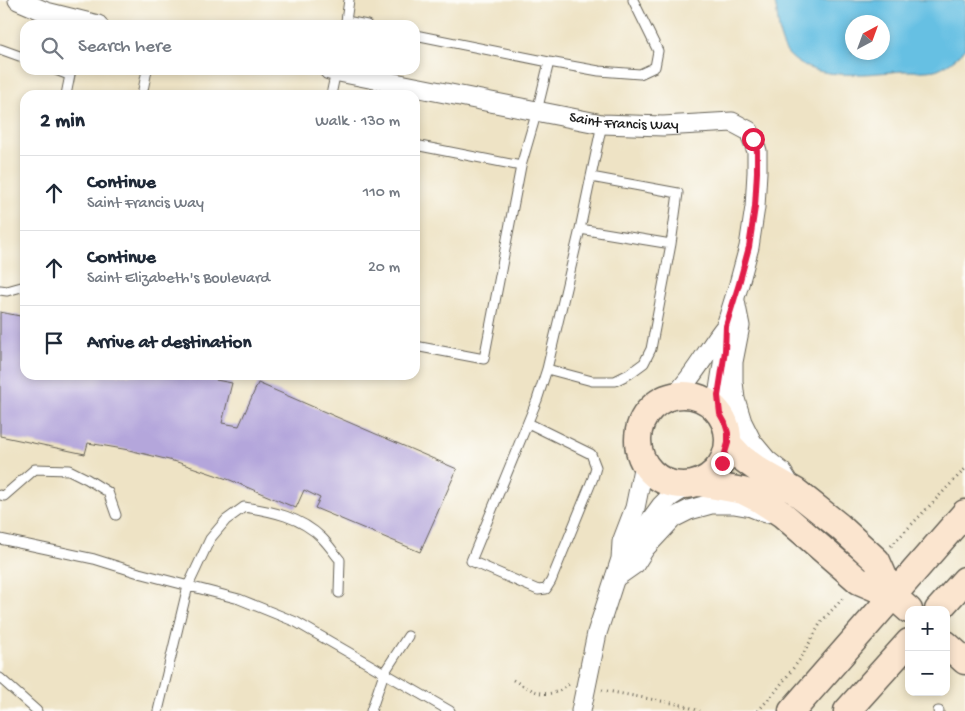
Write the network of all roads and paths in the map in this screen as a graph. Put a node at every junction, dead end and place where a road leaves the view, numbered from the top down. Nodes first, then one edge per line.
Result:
1 (18, 0) edge
2 (349, 0) edge
3 (633, 0) edge
4 (76, 20) edge
5 (346, 20) edge
6 (420, 36) edge
7 (0, 49) edge
8 (20, 56) edge
9 (548, 62) junction
10 (69, 75) edge
11 (146, 75) edge
12 (333, 75) edge
13 (358, 75) edge
14 (67, 90) edge
15 (143, 90) edge
16 (332, 90) edge
17 (537, 112) junction
18 (602, 124) junction
19 (420, 146) edge
20 (521, 166) junction
21 (591, 177) junction
22 (580, 229) junction
23 (671, 244) junction
24 (20, 287) edge
25 (0, 290) edge
26 (735, 299) junction
27 (726, 326) junction
28 (420, 347) edge
29 (547, 369) junction
30 (675, 395) junction
31 (720, 414) junction
32 (528, 422) junction
33 (728, 443) junction
34 (644, 464) junction
35 (694, 484) junction
36 (795, 491) junction
37 (2, 496) edge
38 (782, 514) junction
39 (965, 514) edge
40 (116, 515) dead end
41 (0, 539) edge
42 (621, 559) junction
43 (615, 578) junction
44 (965, 580) edge
45 (188, 586) junction
46 (339, 593) dead end
47 (901, 602) edge
48 (942, 606) edge
49 (408, 636) dead end
50 (905, 646) edge
51 (950, 648) edge
52 (965, 661) edge
53 (384, 672) junction
54 (0, 678) edge
55 (513, 680) dead end
56 (585, 687) junction
57 (37, 711) edge
58 (158, 711) edge
59 (371, 711) edge
60 (450, 711) edge
61 (581, 711) edge
62 (700, 711) edge
63 (792, 711) edge
64 (847, 711) edge

1 - 4 street
2 - 5 lane
3 - 9 lane
6 - 9 lane
7 - 8 lane
9 - 17 lane
10 - 14 lane
11 - 15 lane
12 - 16 lane
13 - 17 street, Saint Francis Way
17 - 18 street, Saint Francis Way
17 - 20 lane
18 - 21 lane
18 - 26 street, Saint Francis Way
19 - 20 lane
20 - 28 lane
21 - 22 lane
21 - 23 lane
22 - 23 lane
22 - 29 lane
23 - 29 lane
24 - 25 lane
26 - 27 street, Saint Francis Way
26 - 36 street, Saint Francis Way
27 - 30 street, Saint Francis Way
27 - 31 street, Saint Francis Way
29 - 32 lane
30 - 31 street
30 - 34 street
31 - 33 street
32 - 32 lane
33 - 35 street
33 - 36 street
34 - 35 street
34 - 42 street
35 - 38 street
35 - 42 street
36 - 47 street
37 - 40 lane
38 - 43 street
38 - 47 street
39 - 47 street
41 - 45 lane
42 - 43 street
43 - 56 street
44 - 48 street
45 - 46 lane
45 - 53 lane
45 - 58 lane
47 - 63 street
49 - 53 lane
50 - 64 street
51 - 52 street
53 - 59 lane
53 - 60 lane
54 - 57 lane
55 - 56 path
56 - 61 street
56 - 62 path

